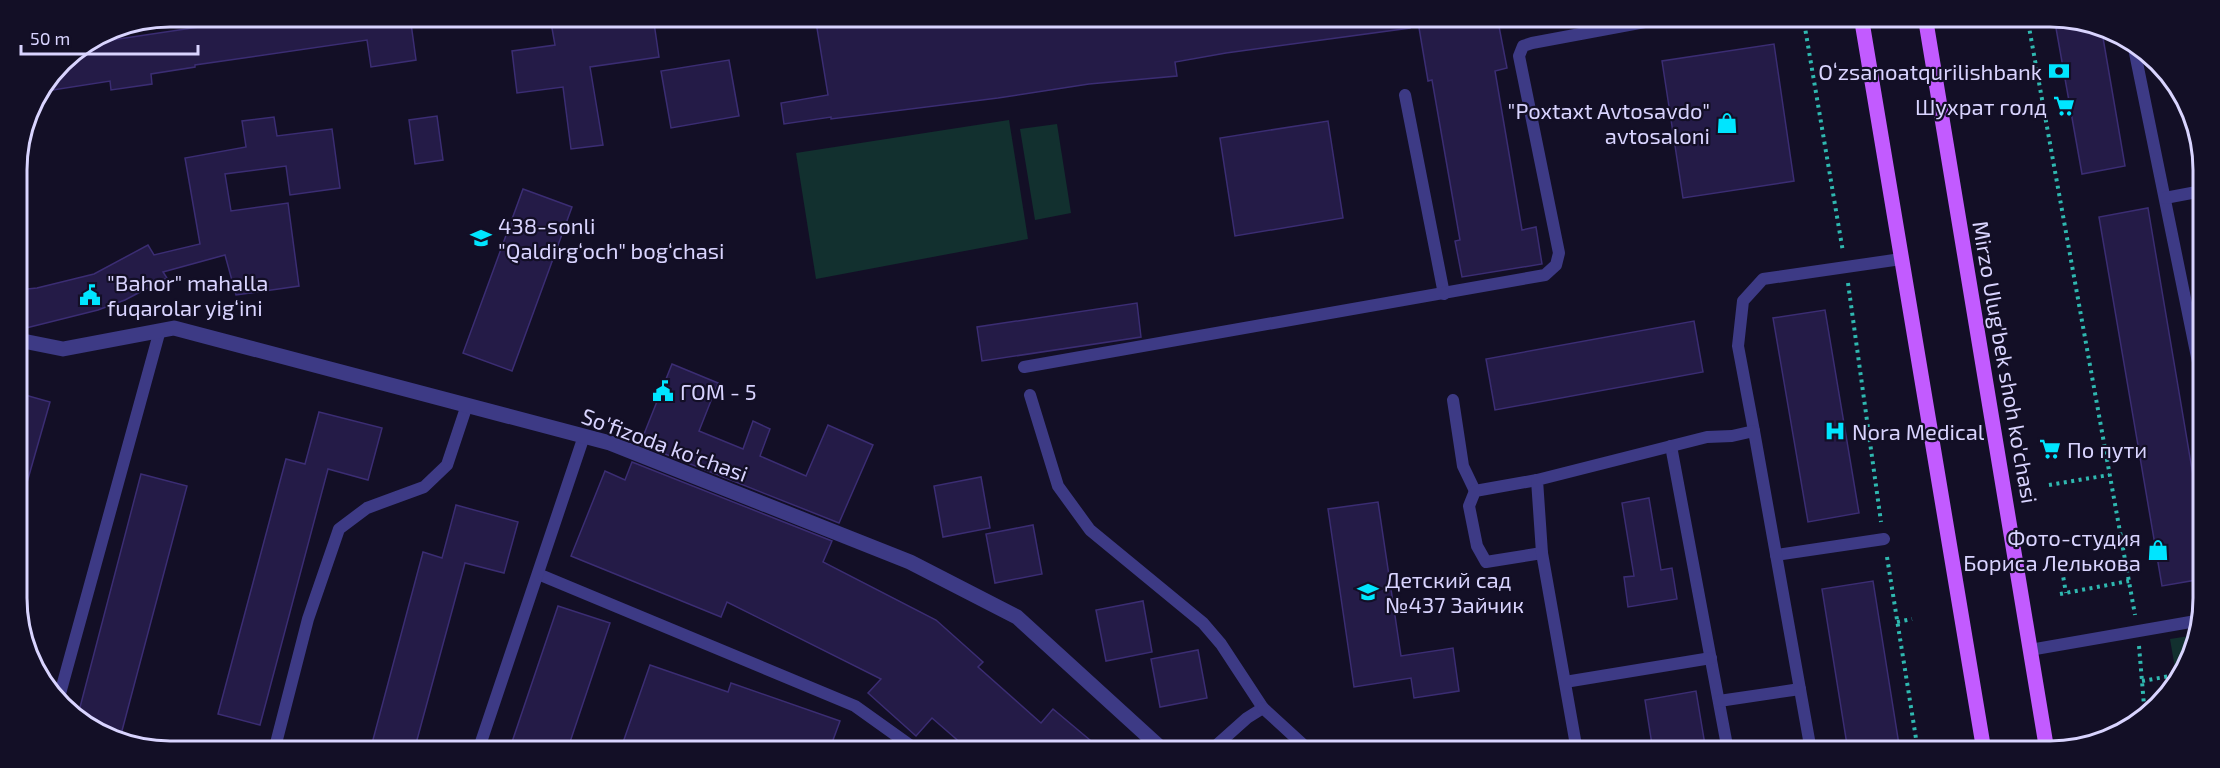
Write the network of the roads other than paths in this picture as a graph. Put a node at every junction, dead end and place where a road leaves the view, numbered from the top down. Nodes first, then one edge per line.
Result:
1 (1618, 27) edge
2 (1863, 27) edge
3 (1927, 27) edge
4 (2136, 55) edge
5 (1405, 95) dead end
6 (2193, 193) edge
7 (2165, 198) junction
8 (1901, 259) junction
9 (1444, 294) junction
10 (160, 330) junction
11 (2193, 337) edge
12 (27, 342) edge
13 (1024, 367) dead end
14 (1030, 395) dead end
15 (1453, 400) dead end
16 (467, 405) junction
17 (1754, 431) junction
18 (584, 436) junction
19 (1671, 446) junction
20 (1537, 480) junction
21 (1475, 491) junction
22 (1884, 539) dead end
23 (1542, 553) junction
24 (1776, 555) junction
25 (538, 574) junction
26 (2191, 622) edge
27 (2030, 650) junction
28 (1711, 658) junction
29 (1565, 682) junction
30 (1800, 689) junction
31 (60, 690) edge
32 (1719, 701) junction
33 (1263, 708) junction
34 (277, 741) edge
35 (482, 741) edge
36 (904, 741) edge
37 (1153, 741) edge
38 (1221, 741) edge
39 (1299, 741) edge
40 (1575, 741) edge
41 (1726, 741) edge
42 (1809, 741) edge
43 (1982, 741) edge
44 (2045, 741) edge

1 - 9 lane
2 - 8 main road
3 - 27 main road, Mirzo Ulug'bek shoh ko'chasi
4 - 7 lane
5 - 9 lane
6 - 7 lane
7 - 11 lane
8 - 17 lane
8 - 43 main road
9 - 13 lane
10 - 12 street, So'fizoda ko'chasi
10 - 16 street, So'fizoda ko'chasi
10 - 31 lane
14 - 33 lane
15 - 21 lane
16 - 18 street, So'fizoda ko'chasi
16 - 34 lane
17 - 19 lane
17 - 24 lane
18 - 25 lane
18 - 37 street, So'fizoda ko'chasi
19 - 20 lane
19 - 28 lane
20 - 21 lane
20 - 23 lane
21 - 23 lane
22 - 24 lane
23 - 29 lane
24 - 30 lane
25 - 35 lane
25 - 36 lane
26 - 27 lane
27 - 44 main road, Mirzo Ulug'bek shoh ko'chasi
28 - 29 lane
28 - 32 lane
29 - 40 lane
30 - 32 lane
30 - 42 lane
32 - 41 lane
33 - 38 lane
33 - 39 lane

